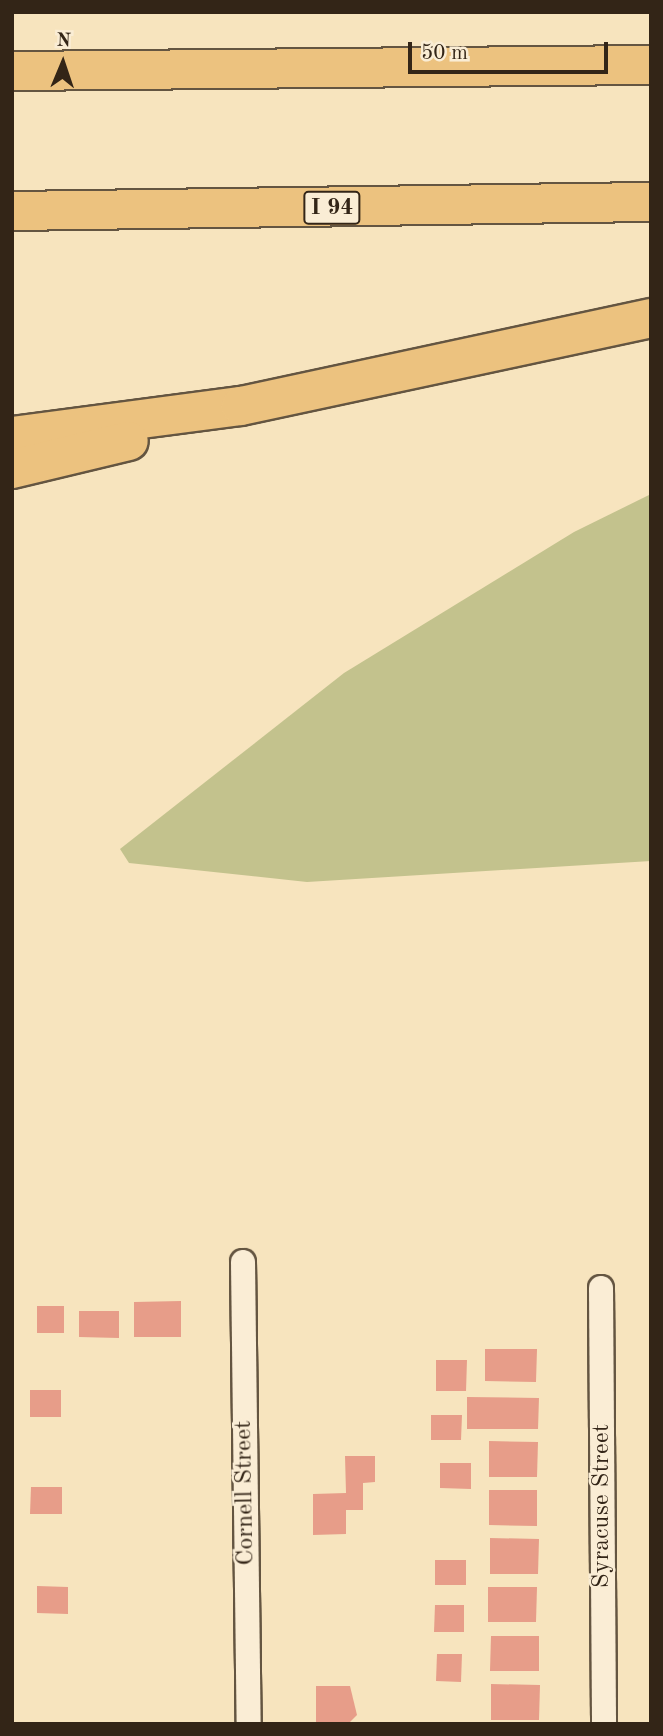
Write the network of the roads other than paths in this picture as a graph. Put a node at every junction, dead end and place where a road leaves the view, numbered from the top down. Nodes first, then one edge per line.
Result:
1 (651, 65) edge
2 (12, 71) edge
3 (651, 202) edge
4 (12, 211) edge
5 (651, 318) edge
6 (241, 406) junction
7 (12, 436) edge
8 (12, 468) edge
9 (243, 1262) dead end
10 (601, 1288) dead end
11 (249, 1724) edge
12 (604, 1724) edge

1 - 2 highway
3 - 4 highway, I 94
5 - 6 highway
6 - 7 highway
6 - 8 highway
9 - 11 street, Cornell Street
10 - 12 street, Syracuse Street

